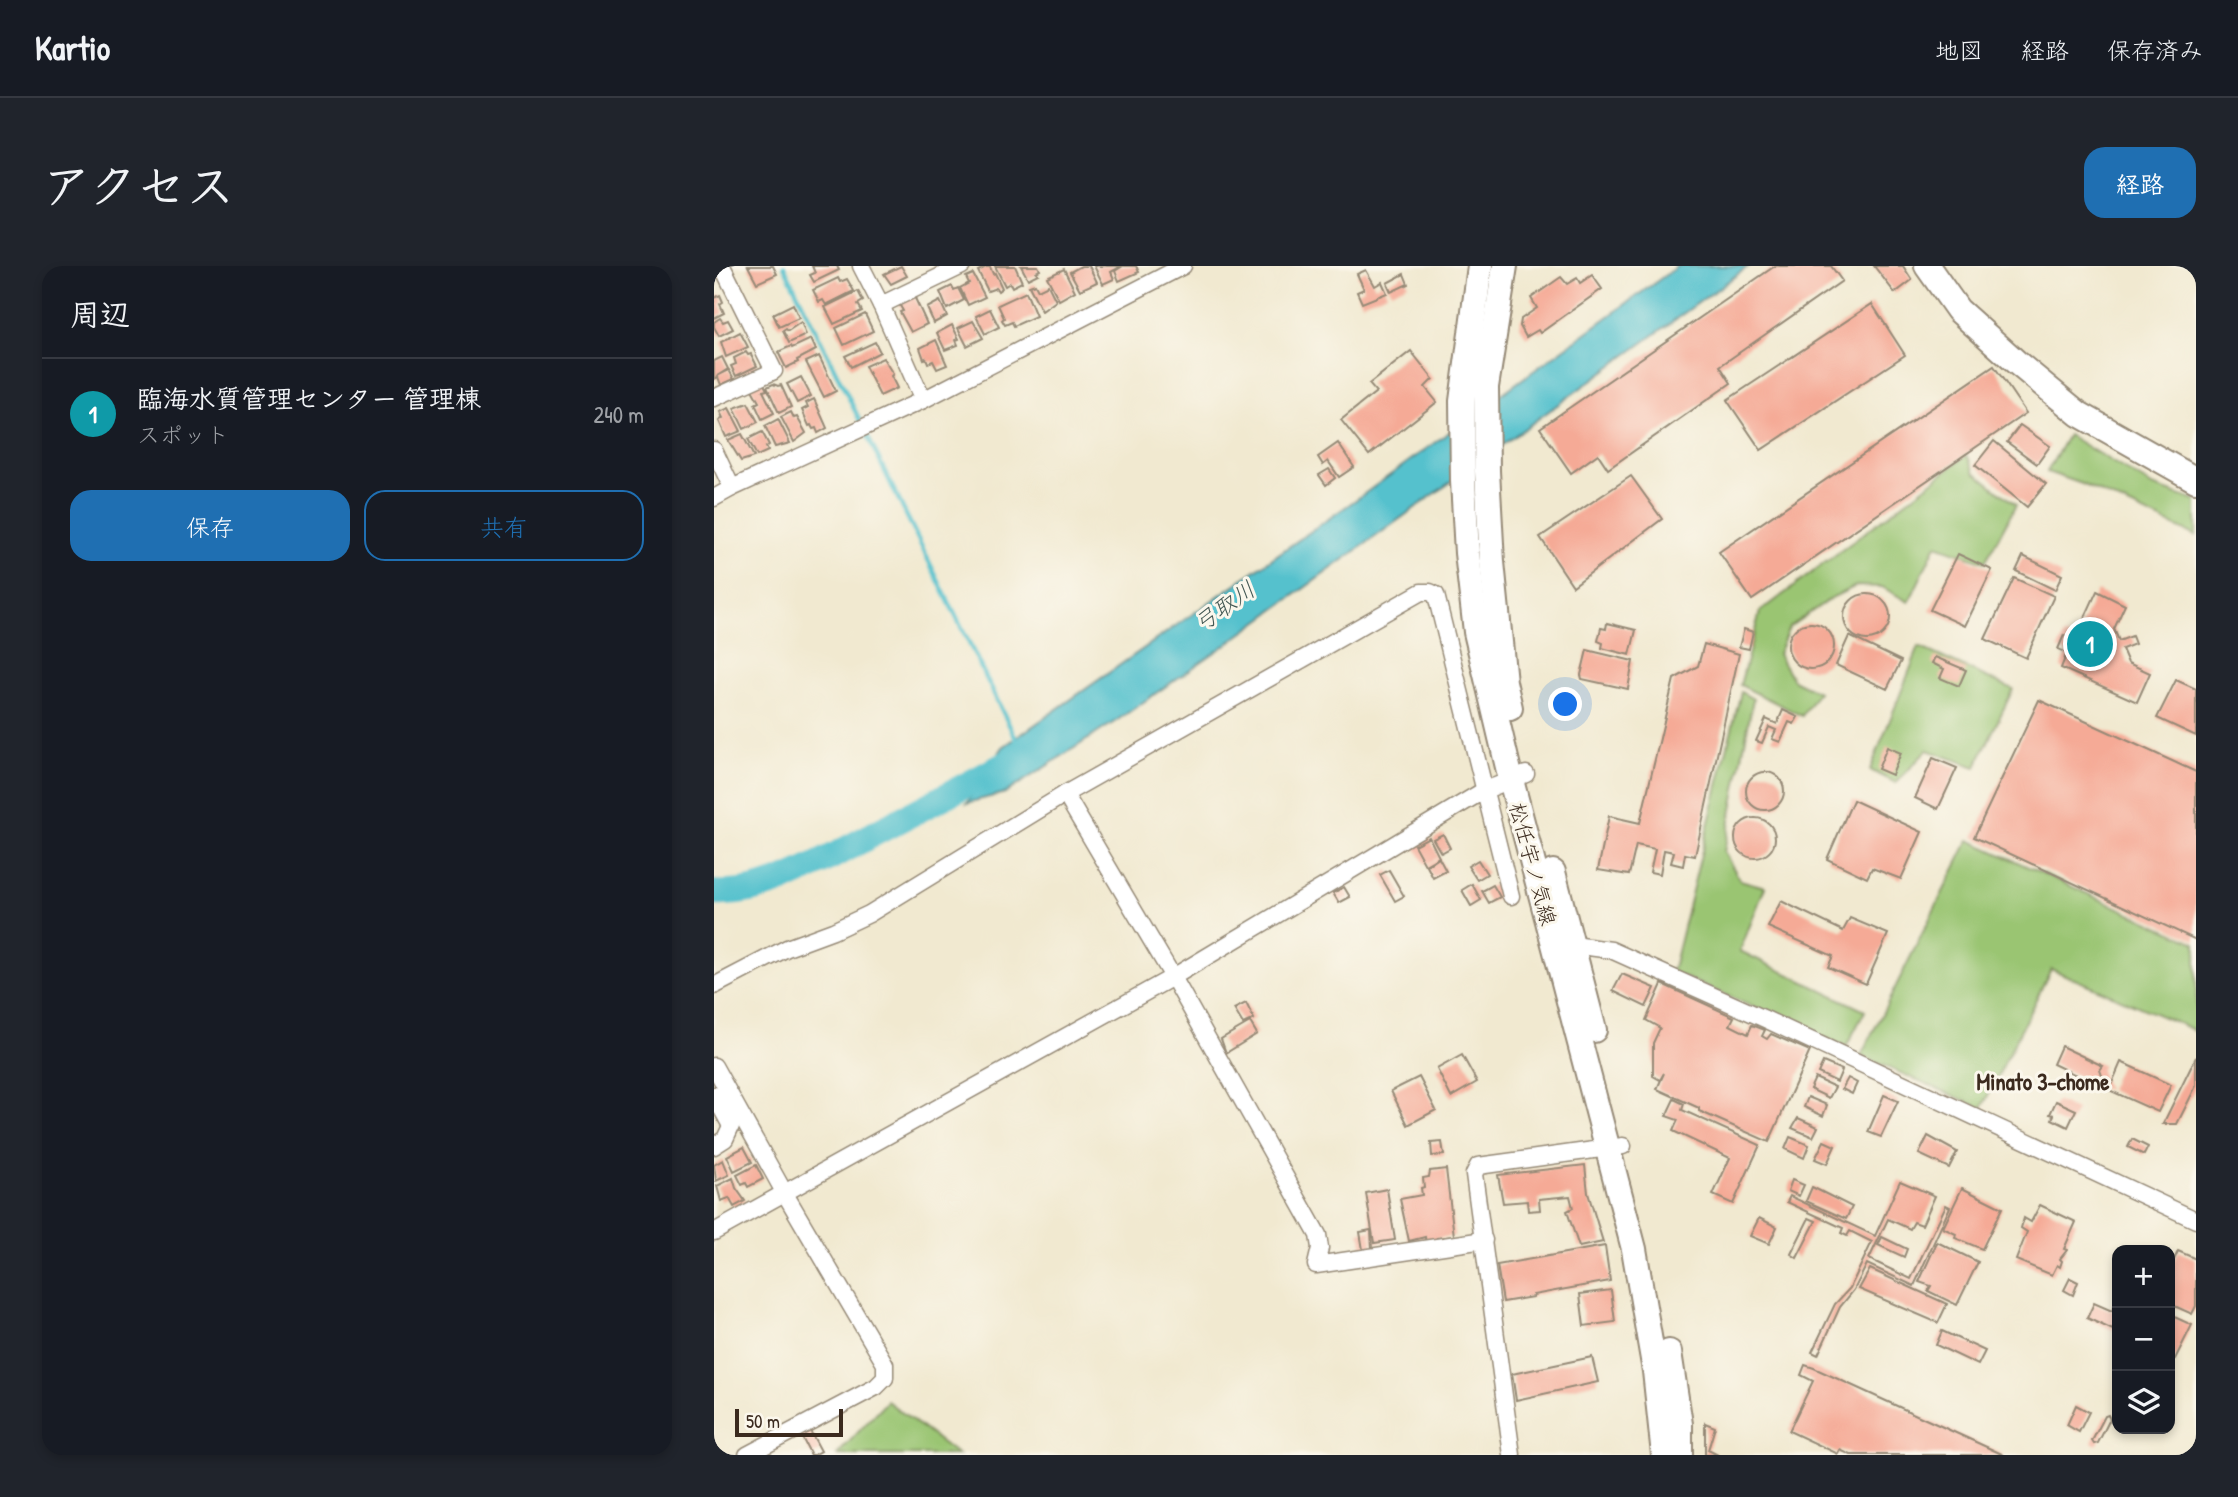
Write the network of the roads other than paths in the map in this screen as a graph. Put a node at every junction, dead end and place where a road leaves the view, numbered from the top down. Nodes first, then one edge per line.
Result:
1 (722, 266) edge
2 (861, 266) edge
3 (962, 266) edge
4 (1183, 266) edge
5 (1480, 266) edge
6 (1505, 266) edge
7 (1927, 266) edge
8 (881, 305) junction
9 (714, 398) edge
10 (923, 400) junction
11 (714, 450) edge
12 (2196, 480) edge
13 (732, 488) junction
14 (714, 498) edge
15 (1518, 777) junction
16 (1483, 791) junction
17 (1065, 794) junction
18 (1511, 896) dead end
19 (1565, 946) junction
20 (1173, 977) junction
21 (714, 986) edge
22 (714, 1066) edge
23 (714, 1095) edge
24 (714, 1146) edge
25 (1615, 1148) junction
26 (784, 1192) junction
27 (2196, 1220) edge
28 (714, 1232) edge
29 (1484, 1240) junction
30 (747, 1455) edge
31 (1512, 1455) edge
32 (1664, 1455) edge
33 (1680, 1455) edge

1 - 9 street
2 - 8 street
3 - 8 street
4 - 10 street
5 - 15 main road, 松任宇ノ気線
6 - 15 main road, 松任宇ノ気線
7 - 12 main road
8 - 10 street
10 - 13 street
11 - 13 street
13 - 14 street
15 - 16 street
15 - 19 main road, 松任宇ノ気線
16 - 17 street
16 - 18 street
16 - 20 street
17 - 20 street
17 - 21 street
19 - 25 main road, 松任宇ノ気線
19 - 27 street
20 - 26 street
20 - 29 street
22 - 26 street
23 - 24 street
25 - 29 street
25 - 32 main road, 松任宇ノ気線
25 - 33 main road, 松任宇ノ気線
26 - 28 street
26 - 30 street
29 - 31 street

